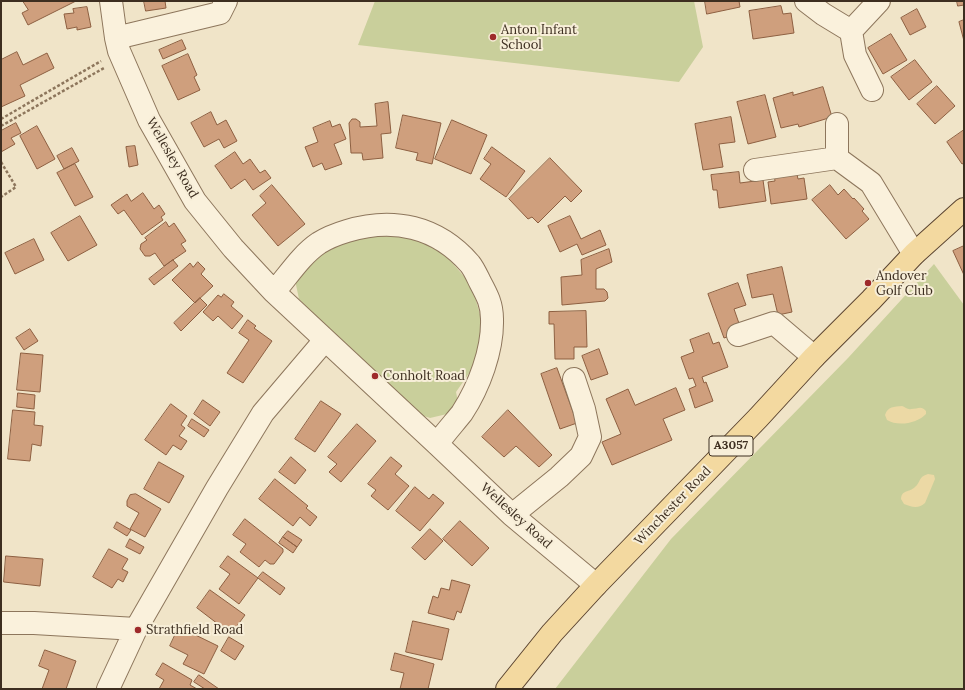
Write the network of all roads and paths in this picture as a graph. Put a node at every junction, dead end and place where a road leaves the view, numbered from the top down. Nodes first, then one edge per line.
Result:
1 (111, 1) edge
2 (226, 1) edge
3 (806, 1) edge
4 (879, 1) edge
5 (851, 32) junction
6 (119, 49) junction
7 (872, 90) dead end
8 (1, 119) edge
9 (837, 124) dead end
10 (1, 126) edge
11 (837, 158) junction
12 (1, 162) edge
13 (755, 170) dead end
14 (1, 197) edge
15 (964, 210) edge
16 (914, 254) junction
17 (274, 292) junction
18 (738, 335) dead end
19 (325, 340) junction
20 (814, 357) junction
21 (574, 379) dead end
22 (437, 444) junction
23 (512, 515) junction
24 (596, 585) junction
25 (1, 623) edge
26 (136, 629) junction
27 (108, 689) edge
28 (507, 689) edge

1 - 6 street, Wellesley Road
2 - 6 street
3 - 5 street
4 - 5 street
5 - 7 street
6 - 8 path
6 - 10 path
6 - 17 street, Wellesley Road
9 - 11 street
11 - 13 street
11 - 16 street
12 - 14 path
15 - 16 main road, Winchester Road / A3057
16 - 20 main road, Winchester Road / A3057
17 - 19 street, Wellesley Road
17 - 22 street
18 - 20 street
19 - 22 street, Wellesley Road
19 - 26 street
20 - 24 main road, Winchester Road / A3057
21 - 23 street
22 - 23 street, Wellesley Road
23 - 24 street, Wellesley Road
24 - 28 main road, Winchester Road / A3057
25 - 26 street
26 - 27 street

